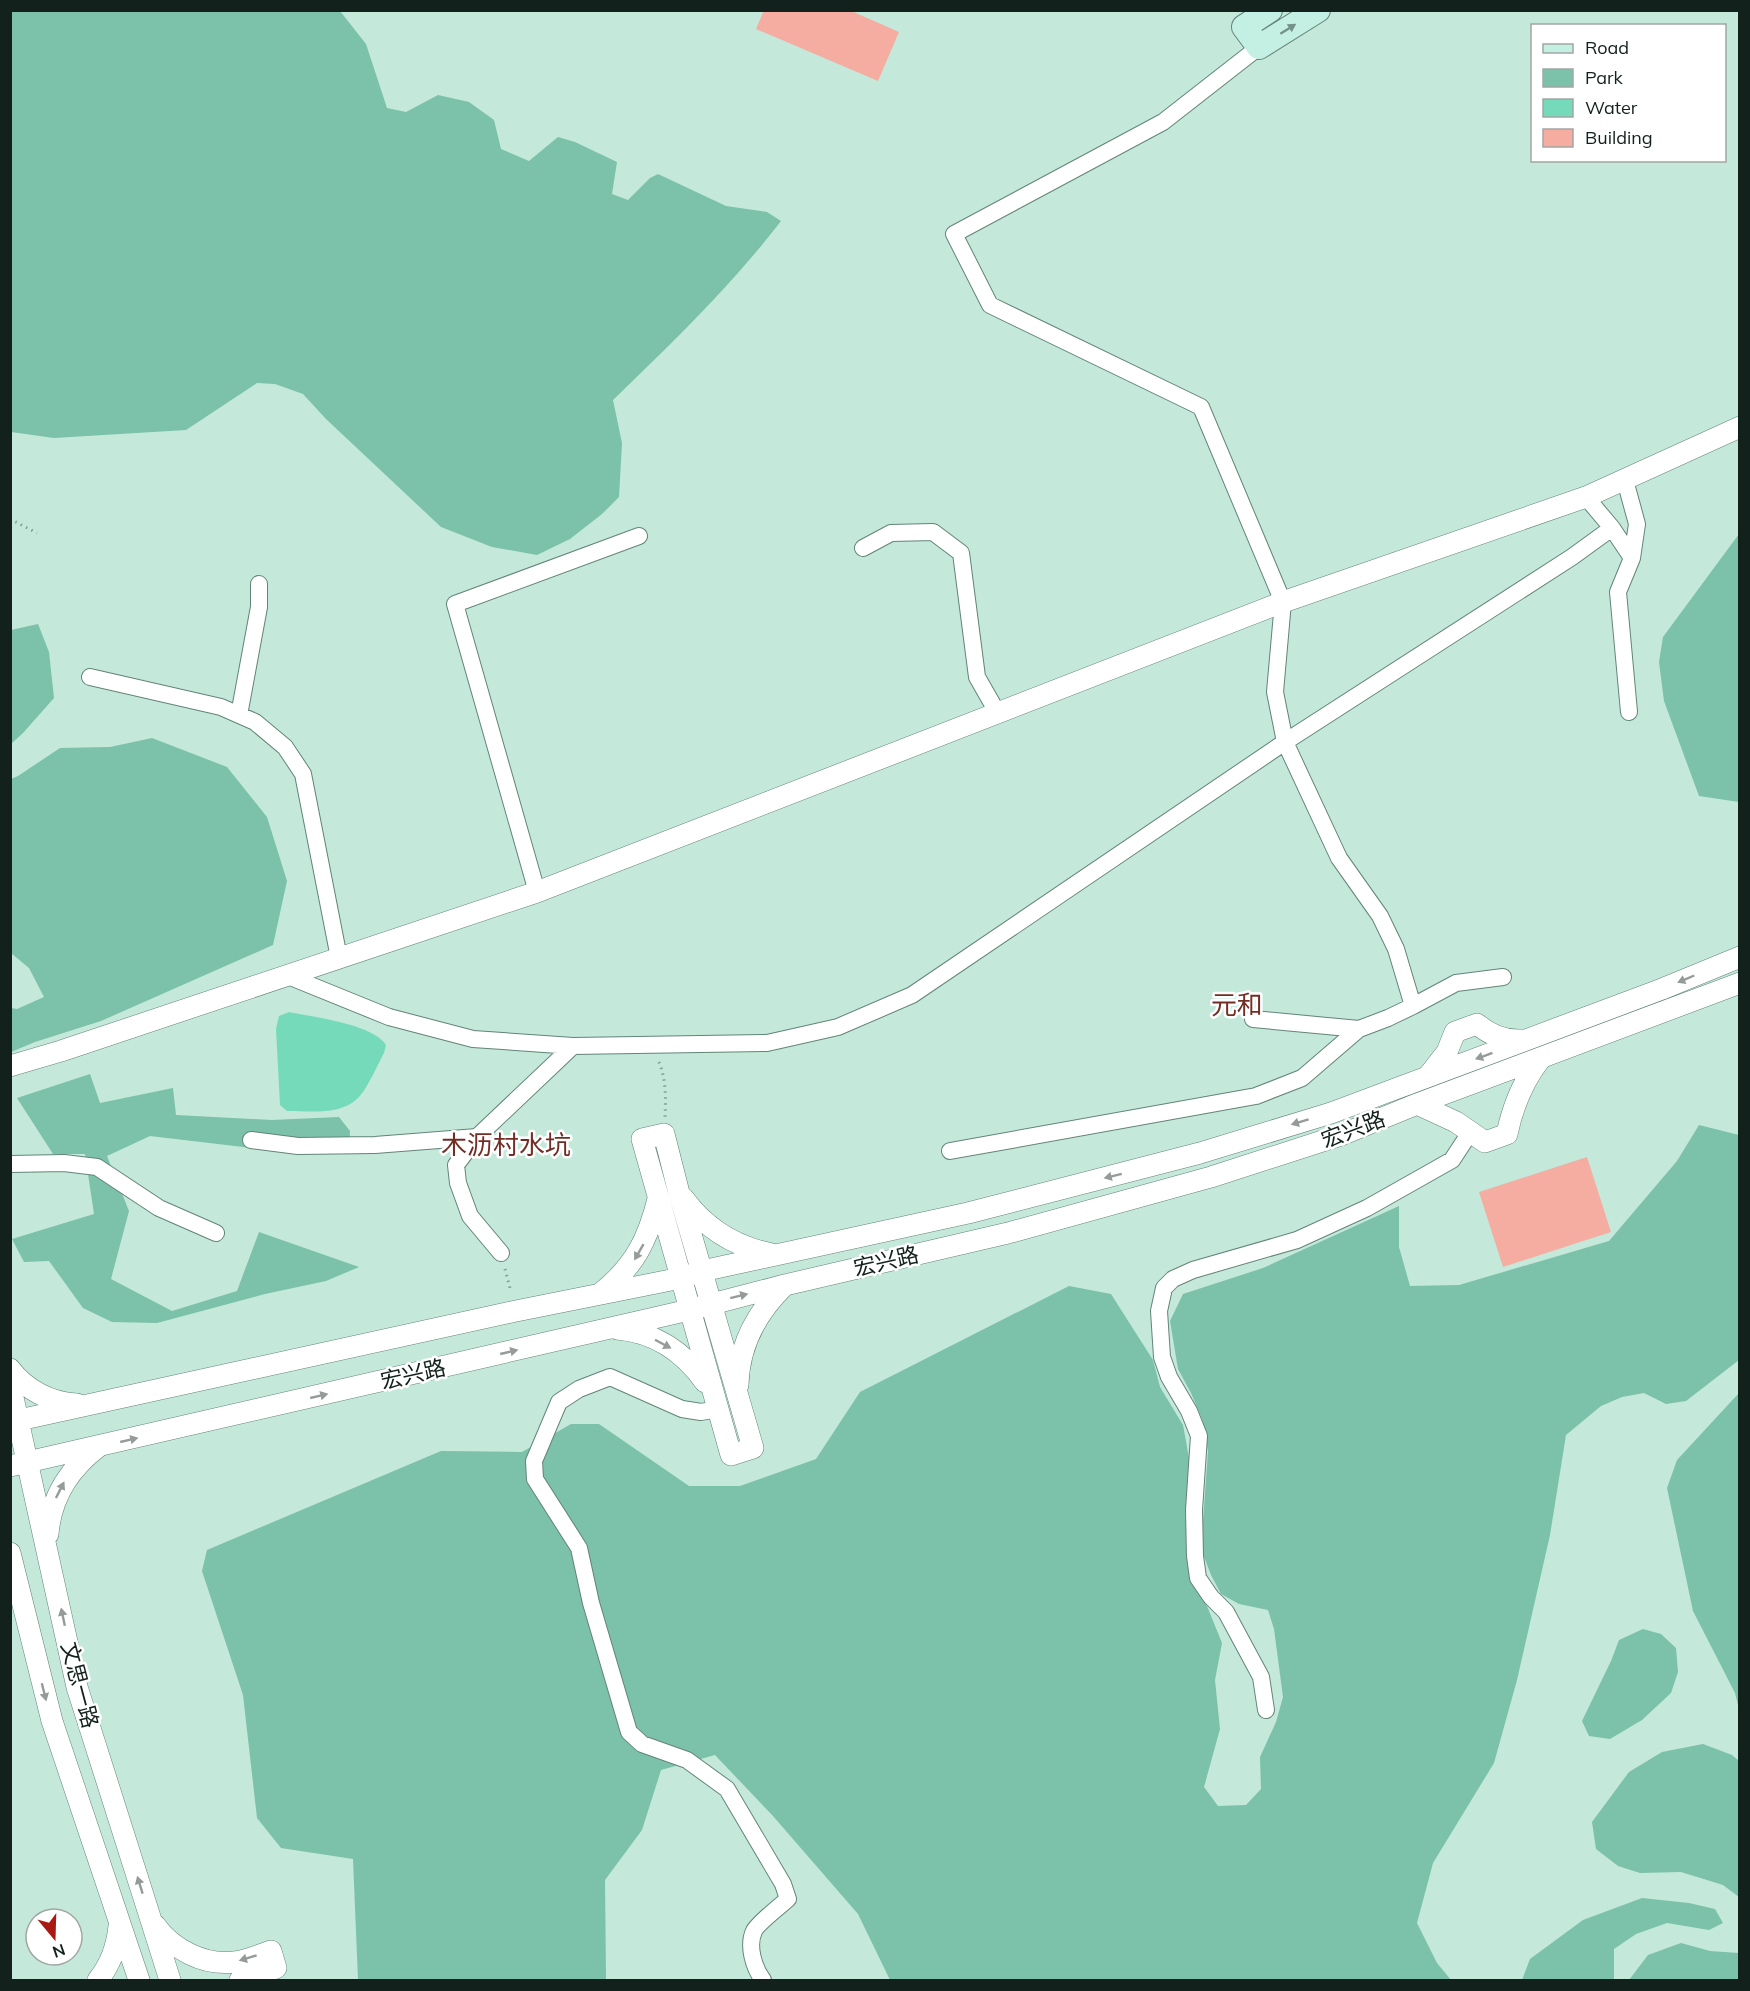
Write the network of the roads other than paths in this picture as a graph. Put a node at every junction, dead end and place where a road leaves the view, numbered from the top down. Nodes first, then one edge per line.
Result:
1 (1270, 10) edge
2 (1318, 10) edge
3 (1259, 47) junction
4 (1740, 427) edge
5 (1624, 480) junction
6 (1586, 497) junction
7 (1612, 528) junction
8 (639, 536) dead end
9 (863, 548) dead end
10 (1632, 558) junction
11 (260, 584) dead end
12 (1283, 602) junction
13 (90, 677) dead end
14 (997, 712) junction
15 (1629, 712) dead end
16 (239, 715) junction
17 (1285, 742) junction
18 (537, 892) junction
19 (1740, 957) edge
20 (339, 958) junction
21 (288, 976) junction
22 (1503, 977) dead end
23 (1740, 983) edge
24 (1413, 1006) junction
25 (1253, 1019) dead end
26 (1359, 1029) junction
27 (1529, 1039) junction
28 (573, 1046) junction
29 (1541, 1058) junction
30 (10, 1066) edge
31 (1426, 1077) junction
32 (1417, 1104) junction
33 (1471, 1131) junction
34 (477, 1137) junction
35 (251, 1140) dead end
36 (950, 1151) dead end
37 (10, 1164) edge
38 (679, 1193) junction
39 (658, 1198) junction
40 (216, 1233) dead end
41 (501, 1253) road end
42 (776, 1255) junction
43 (702, 1271) junction
44 (681, 1278) junction
45 (785, 1285) junction
46 (600, 1293) junction
47 (711, 1304) junction
48 (689, 1310) junction
49 (607, 1329) junction
50 (10, 1369) edge
51 (10, 1384) edge
52 (738, 1398) junction
53 (87, 1404) junction
54 (716, 1404) junction
55 (15, 1421) edge
56 (100, 1446) junction
57 (20, 1464) edge
58 (47, 1546) junction
59 (11, 1555) edge
60 (1266, 1710) dead end
61 (150, 1918) junction
62 (119, 1922) junction
63 (98, 1980) edge
64 (139, 1980) edge
65 (170, 1980) edge
66 (240, 1980) edge
67 (763, 1980) edge

1 - 3 main road
3 -> 2 main road
3 - 12 street
4 - 5 street
5 - 6 street
5 - 10 street
6 - 7 street
6 - 12 street
7 - 10 street
7 - 17 street
8 - 18 street
9 - 14 street
10 - 15 street
11 - 16 street
12 - 14 street
12 - 17 street
13 - 16 street
14 - 18 street
16 - 20 street
17 - 24 street
17 - 28 street
18 - 20 street
19 -> 27 street, 宏兴路
20 - 21 street
21 - 28 street
21 - 30 street
22 - 24 street
23 - 29 street, 宏兴路
24 - 26 street
25 - 26 street
26 - 36 street
27 -> 31 street, 宏兴路
27 - 31 street
28 - 34 street
29 - 32 street, 宏兴路
29 - 33 street
31 -> 42 street, 宏兴路
32 - 33 street
32 - 45 street, 宏兴路
33 - 60 street
34 - 35 street
34 - 41 street
37 - 40 street
38 - 39 street
38 - 42 street
38 - 43 street
39 - 44 street
39 -> 46 street
42 - 43 street, 宏兴路
43 - 44 street, 宏兴路
43 - 47 street
44 - 46 street, 宏兴路
44 - 48 street
47 -> 45 street, 宏兴路
45 - 52 street
46 - 53 street, 宏兴路
47 - 48 street, 宏兴路
47 - 52 street
48 - 49 street, 宏兴路
48 - 54 street
49 -> 54 street
56 -> 49 street, 宏兴路
50 - 53 street
51 - 55 street, 文思一路
52 - 54 street
53 - 55 street, 宏兴路
54 - 67 street
55 - 57 street, 文思一路
56 - 57 street, 宏兴路
58 -> 56 street
57 - 58 street, 文思一路
61 -> 58 street, 文思一路
59 -> 62 street, 文思一路
61 - 65 street, 文思一路
66 -> 61 street
62 - 63 street
62 - 64 street, 文思一路

